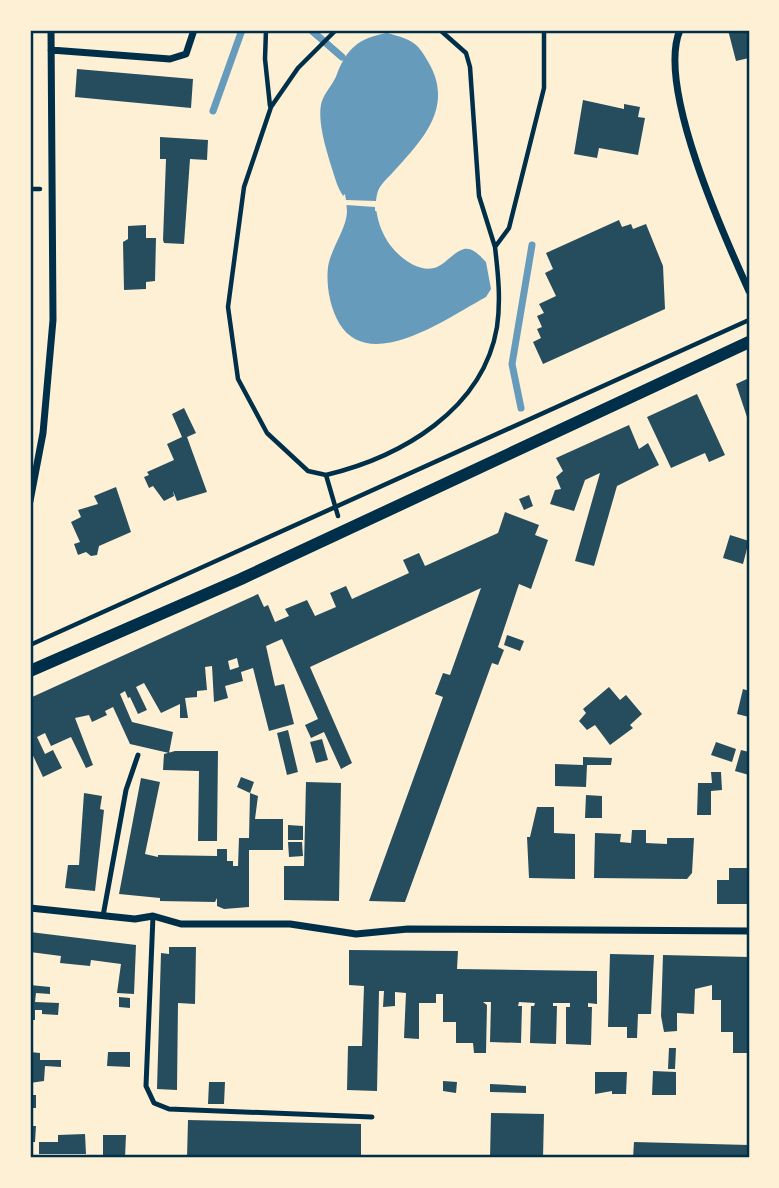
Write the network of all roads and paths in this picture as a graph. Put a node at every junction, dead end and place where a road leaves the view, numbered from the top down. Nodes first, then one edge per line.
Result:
1 (51, 30) edge
2 (194, 30) edge
3 (266, 30) edge
4 (336, 30) edge
5 (440, 30) edge
6 (544, 30) edge
7 (679, 31) edge
8 (51, 50) junction
9 (271, 107) junction
10 (495, 247) junction
11 (749, 290) edge
12 (749, 320) edge
13 (749, 342) edge
14 (326, 475) junction
15 (30, 501) edge
16 (335, 508) junction
17 (345, 532) junction
18 (30, 645) edge
19 (30, 671) edge
20 (138, 755) dead end
21 (30, 908) edge
22 (103, 916) junction
23 (153, 916) junction
24 (749, 931) edge
25 (372, 1117) dead end

1 - 8 street
2 - 8 street
3 - 9 path
4 - 9 path
5 - 10 path
6 - 10 path
7 - 11 street
8 - 15 street
9 - 14 path
10 - 14 path
12 - 16 path
13 - 17 street
14 - 16 path
16 - 17 path
16 - 18 path
17 - 19 street
20 - 22 lane
21 - 22 street
22 - 23 street
23 - 24 street
23 - 25 lane

